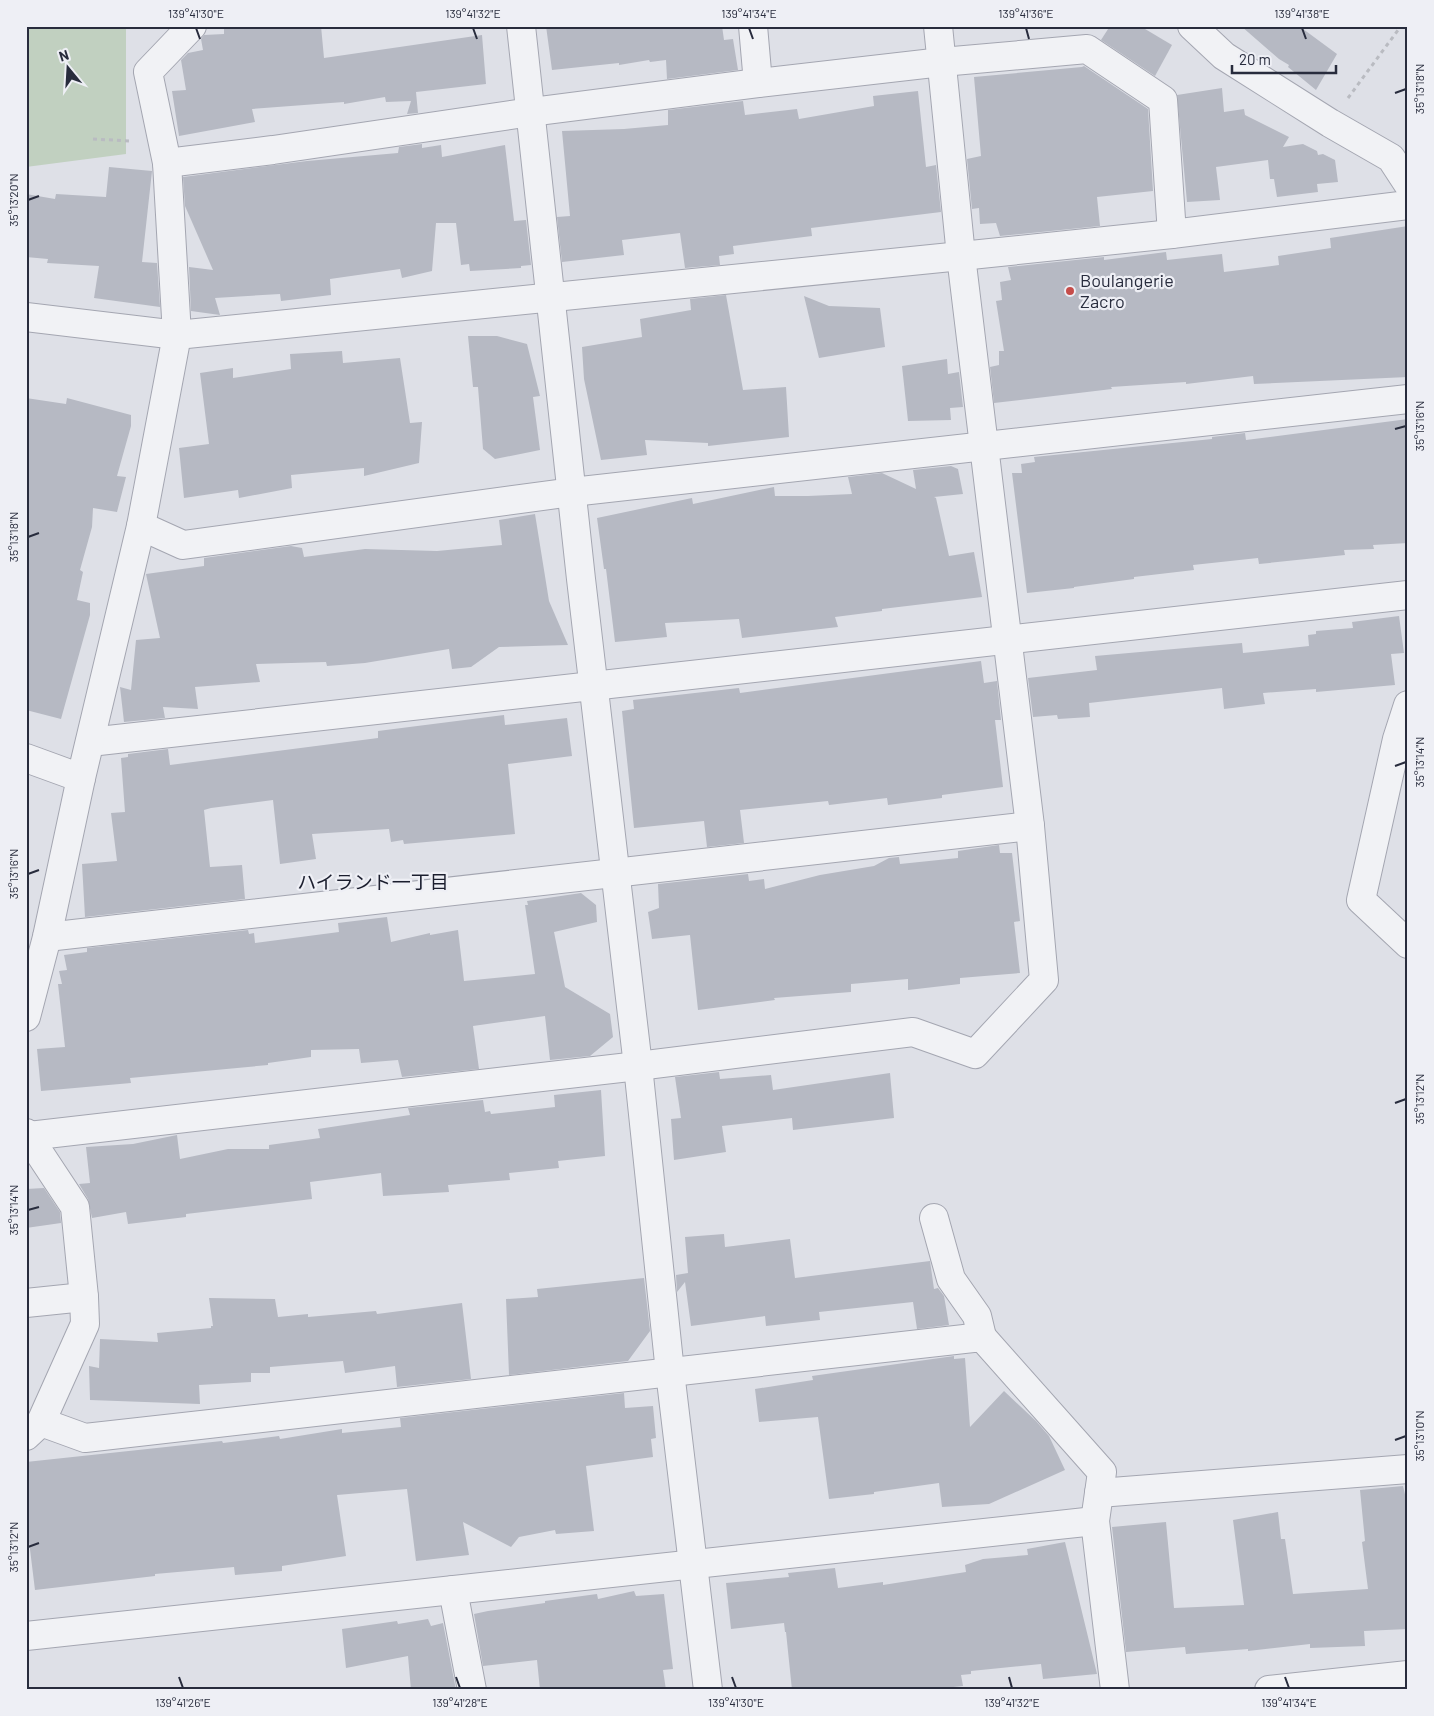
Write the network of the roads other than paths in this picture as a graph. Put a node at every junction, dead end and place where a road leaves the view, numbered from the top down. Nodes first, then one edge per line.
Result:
1 (192, 26) edge
2 (521, 26) edge
3 (753, 26) edge
4 (938, 26) edge
5 (1192, 26) edge
6 (942, 62) junction
7 (758, 83) junction
8 (531, 112) junction
9 (167, 163) junction
10 (1408, 184) edge
11 (1408, 205) edge
12 (1172, 234) junction
13 (961, 256) junction
14 (550, 298) junction
15 (26, 317) edge
16 (177, 335) junction
17 (1408, 399) edge
18 (983, 447) junction
19 (572, 492) junction
20 (141, 526) junction
21 (1408, 595) edge
22 (1007, 640) junction
23 (593, 686) junction
24 (1408, 705) edge
25 (90, 742) junction
26 (26, 758) edge
27 (80, 778) junction
28 (1030, 826) junction
29 (616, 872) junction
30 (47, 937) junction
31 (1408, 944) edge
32 (26, 1016) edge
33 (638, 1066) junction
34 (28, 1134) edge
35 (934, 1218) dead end
36 (84, 1296) junction
37 (26, 1303) edge
38 (982, 1337) junction
39 (670, 1372) junction
40 (34, 1429) edge
41 (1408, 1469) edge
42 (1099, 1492) junction
43 (1095, 1521) junction
44 (692, 1564) junction
45 (453, 1590) junction
46 (26, 1636) edge
47 (1408, 1675) edge
48 (472, 1690) edge
49 (708, 1690) edge
50 (1115, 1690) edge
51 (1269, 1690) edge

1 - 9 street
2 - 8 street
3 - 7 street
4 - 6 street
5 - 10 street
6 - 7 street
6 - 12 street
6 - 13 street
7 - 8 street
8 - 9 street
8 - 14 street
9 - 16 street
11 - 12 street
12 - 13 street
13 - 14 street
13 - 18 street
14 - 16 street
14 - 19 street
15 - 16 street
16 - 20 street
17 - 18 street
18 - 19 street
18 - 22 street
19 - 20 street
19 - 23 street
20 - 25 street
21 - 22 street
22 - 23 street
22 - 28 street
23 - 25 street
23 - 29 street
24 - 31 street
25 - 27 street
26 - 27 street
27 - 30 street
28 - 29 street
28 - 33 street
29 - 30 street
29 - 33 street
30 - 32 street
33 - 34 street
33 - 39 street
34 - 36 street
35 - 38 street
36 - 37 street
36 - 40 street
38 - 39 street
38 - 42 street
39 - 40 street
39 - 44 street
41 - 42 street
42 - 43 street
43 - 44 street
43 - 50 street
44 - 45 street
44 - 49 street
45 - 46 street
45 - 48 street
47 - 51 street

